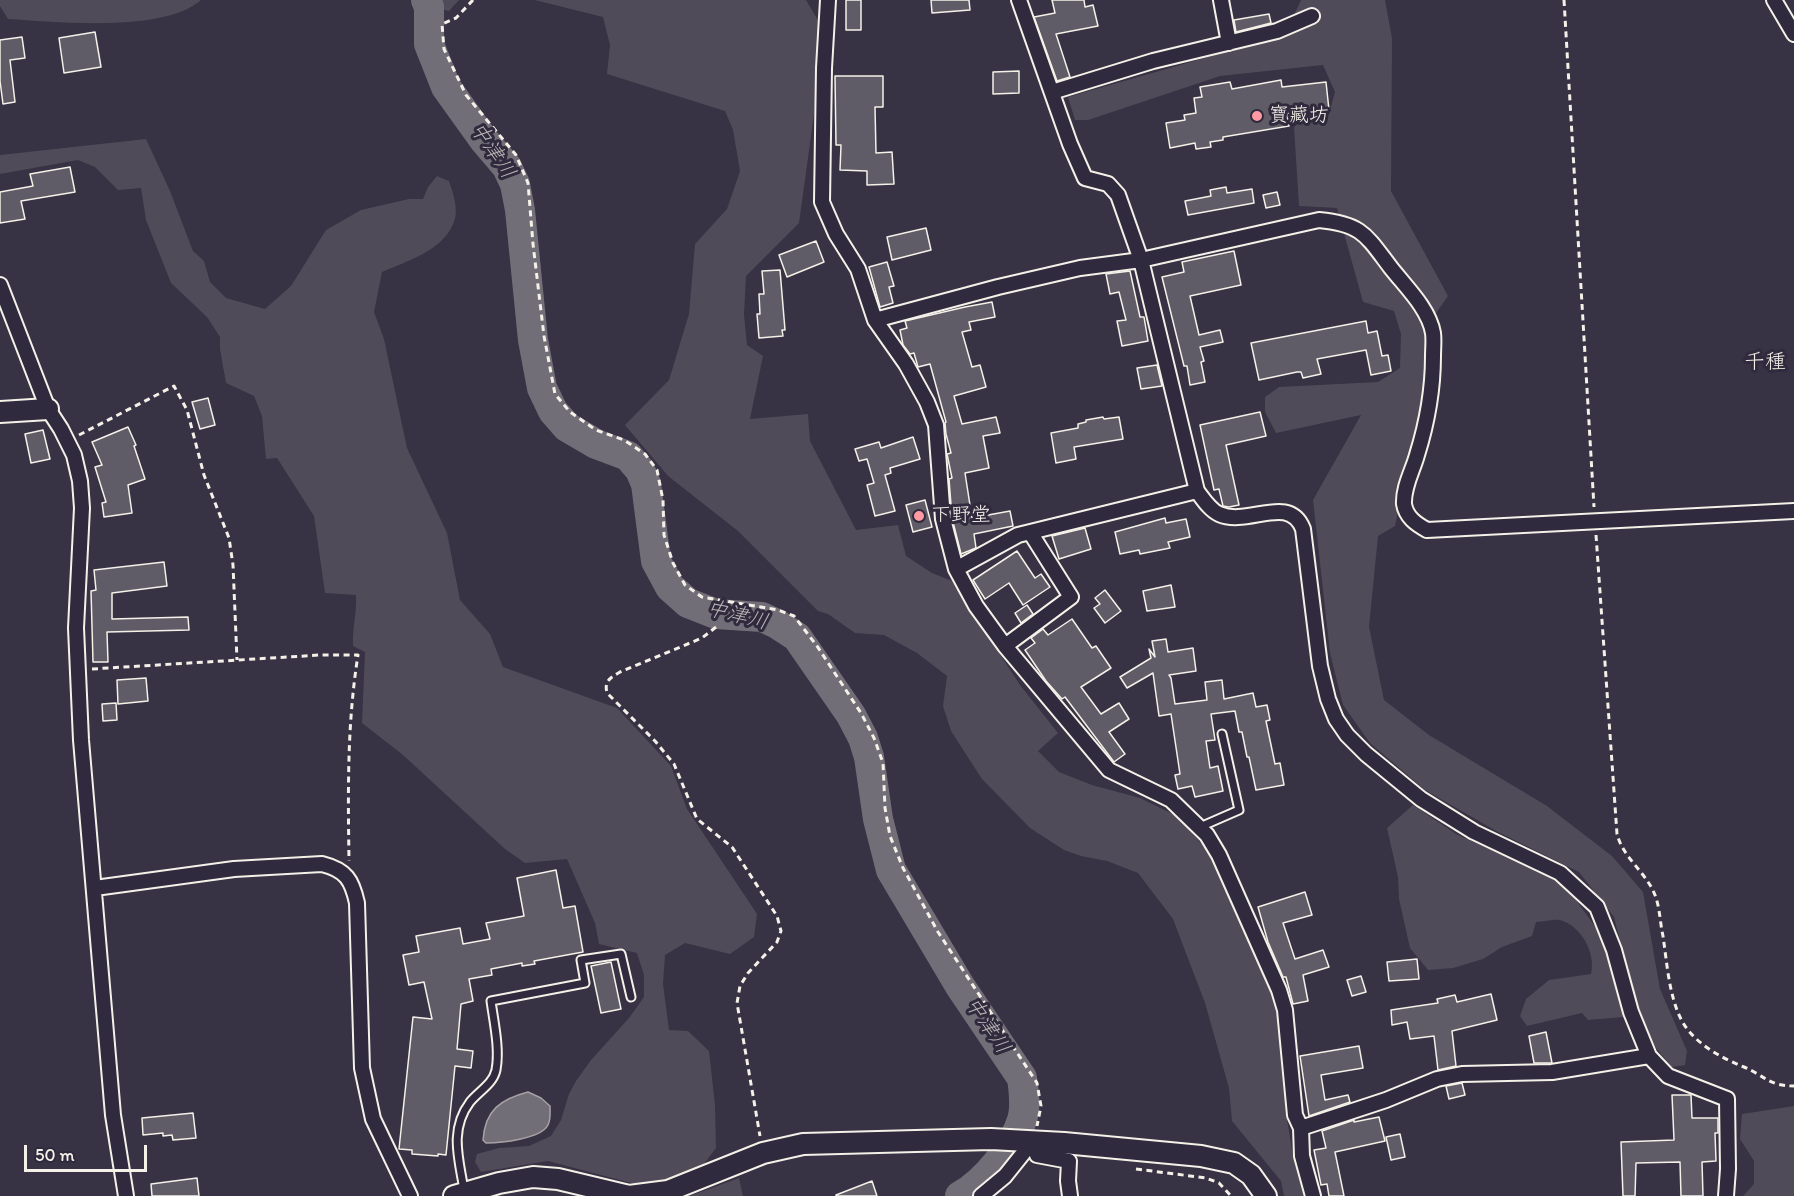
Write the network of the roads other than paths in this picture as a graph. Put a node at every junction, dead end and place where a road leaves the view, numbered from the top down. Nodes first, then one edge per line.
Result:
1 (1019, 0) edge
2 (1221, 0) edge
3 (1774, 0) edge
4 (825, 2) edge
5 (1312, 16) dead end
6 (1794, 34) edge
7 (1229, 43) junction
8 (1052, 92) junction
9 (1141, 260) junction
10 (0, 285) edge
11 (875, 320) junction
12 (48, 409) junction
13 (0, 412) edge
14 (1197, 491) junction
15 (1794, 511) edge
16 (1030, 532) junction
17 (956, 569) junction
18 (1005, 646) junction
19 (1222, 734) dead end
20 (1200, 827) junction
21 (95, 888) junction
22 (631, 997) dead end
23 (1649, 1056) junction
24 (1301, 1128) junction
25 (1028, 1141) junction
26 (459, 1194) edge
27 (126, 1196) edge
28 (410, 1196) edge
29 (981, 1196) edge
30 (1070, 1196) edge
31 (1266, 1196) edge
32 (1313, 1196) edge
33 (1726, 1196) edge

1 - 8 street
2 - 7 street
3 - 6 street
4 - 11 street
5 - 7 street
7 - 8 street
8 - 9 street
9 - 11 street
9 - 14 street
9 - 15 street
10 - 12 street
11 - 17 street
12 - 13 street
12 - 21 street
14 - 16 street
14 - 23 street
16 - 17 street
16 - 18 street
17 - 18 street
18 - 20 street
19 - 20 lane
20 - 24 street
21 - 27 street
21 - 28 street
22 - 26 lane
23 - 24 street
23 - 33 street
24 - 32 street
25 - 26 street
25 - 29 street
25 - 30 street
25 - 31 street

